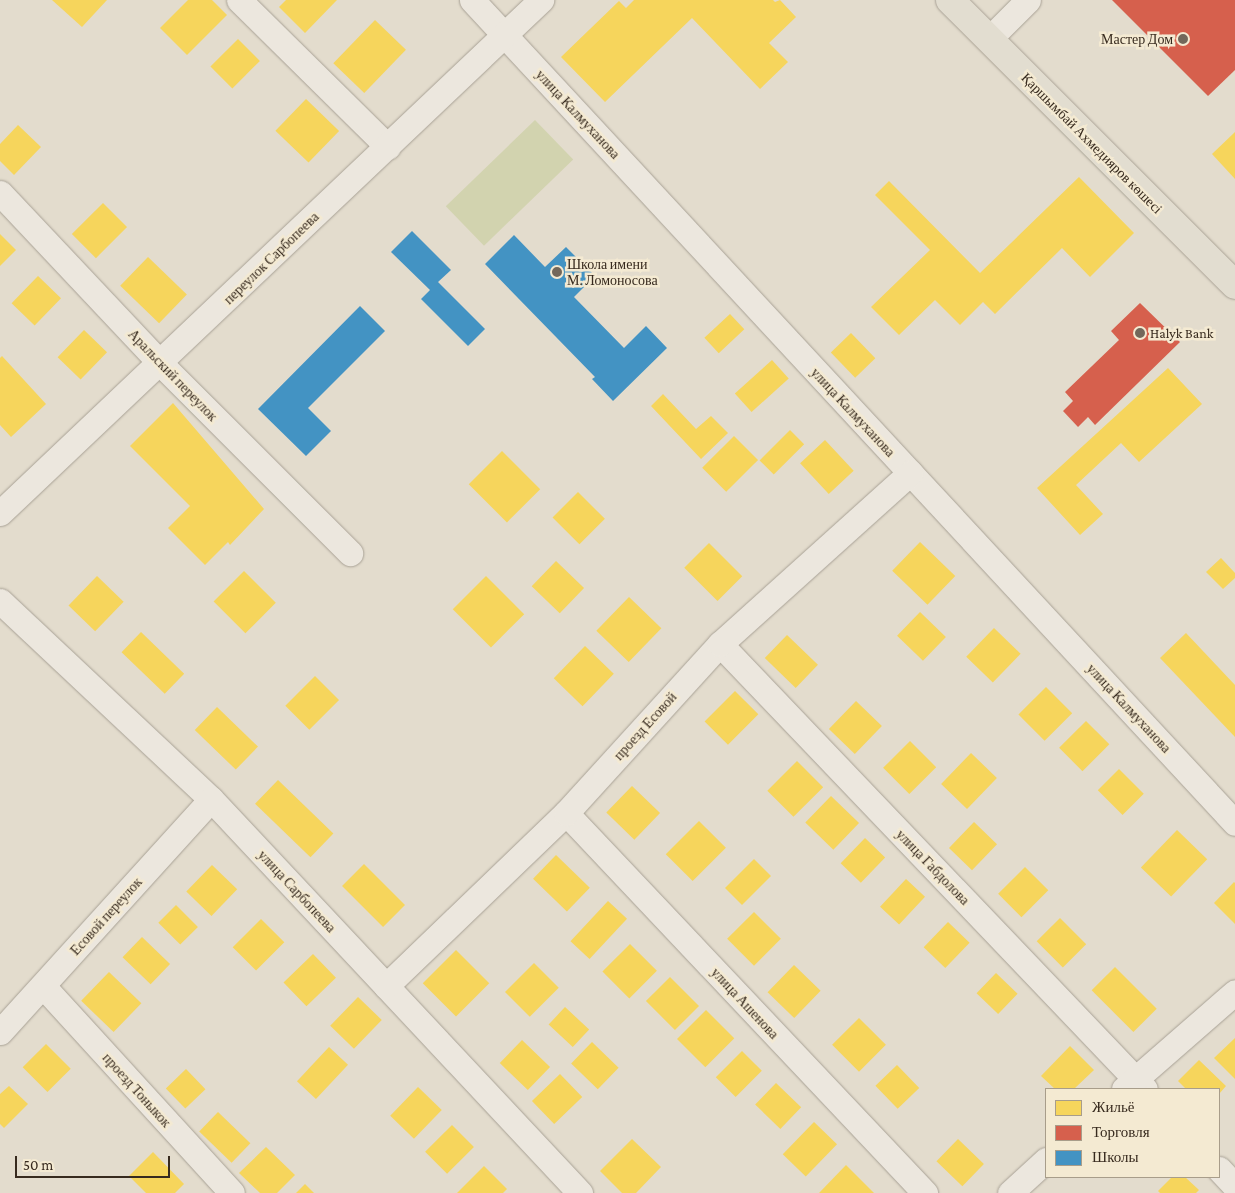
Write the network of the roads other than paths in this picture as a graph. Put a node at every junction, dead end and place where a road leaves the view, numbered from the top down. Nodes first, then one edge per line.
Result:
1 (238, 0) edge
2 (472, 0) edge
3 (541, 0) edge
4 (950, 0) edge
5 (1028, 0) edge
6 (505, 35) junction
7 (989, 39) junction
8 (388, 147) junction
9 (0, 193) edge
10 (1235, 285) edge
11 (160, 363) junction
12 (910, 473) junction
13 (0, 513) edge
14 (350, 553) dead end
15 (0, 601) edge
16 (720, 644) junction
17 (211, 799) junction
18 (566, 813) junction
19 (1235, 823) edge
20 (43, 986) junction
21 (386, 986) junction
22 (1235, 992) edge
23 (0, 1032) edge
24 (1135, 1086) edge
25 (1045, 1161) edge
26 (1220, 1170) edge
27 (1235, 1186) edge
28 (232, 1193) edge
29 (580, 1193) edge
30 (925, 1193) edge
31 (1010, 1193) edge

1 - 8 street
2 - 6 street, улица Калмуханова
3 - 6 street, переулок Сарбопеева
4 - 7 main road, Қаршымбай Ахмедияров көшесі
5 - 7 street
6 - 8 street, переулок Сарбопеева
6 - 12 street, улица Калмуханова
7 - 10 main road, Қаршымбай Ахмедияров көшесі
8 - 11 street, переулок Сарбопеева
9 - 11 street, Аральский переулок
11 - 13 street, переулок Сарбопеева
11 - 14 street, Аральский переулок
12 - 16 street, проезд Есовой
12 - 19 street, улица Калмуханова
15 - 17 street, улица Сарбопеева
16 - 18 street, проезд Есовой
16 - 24 street, улица Габдолова
17 - 20 street, Есовой переулок
17 - 21 street, улица Сарбопеева
18 - 21 street, проезд Есовой
18 - 30 street, улица Ашенова
20 - 23 street, Есовой переулок
20 - 28 street, проезд Тоныкок
21 - 29 street, улица Сарбопеева
22 - 24 street
25 - 31 street
26 - 27 street

